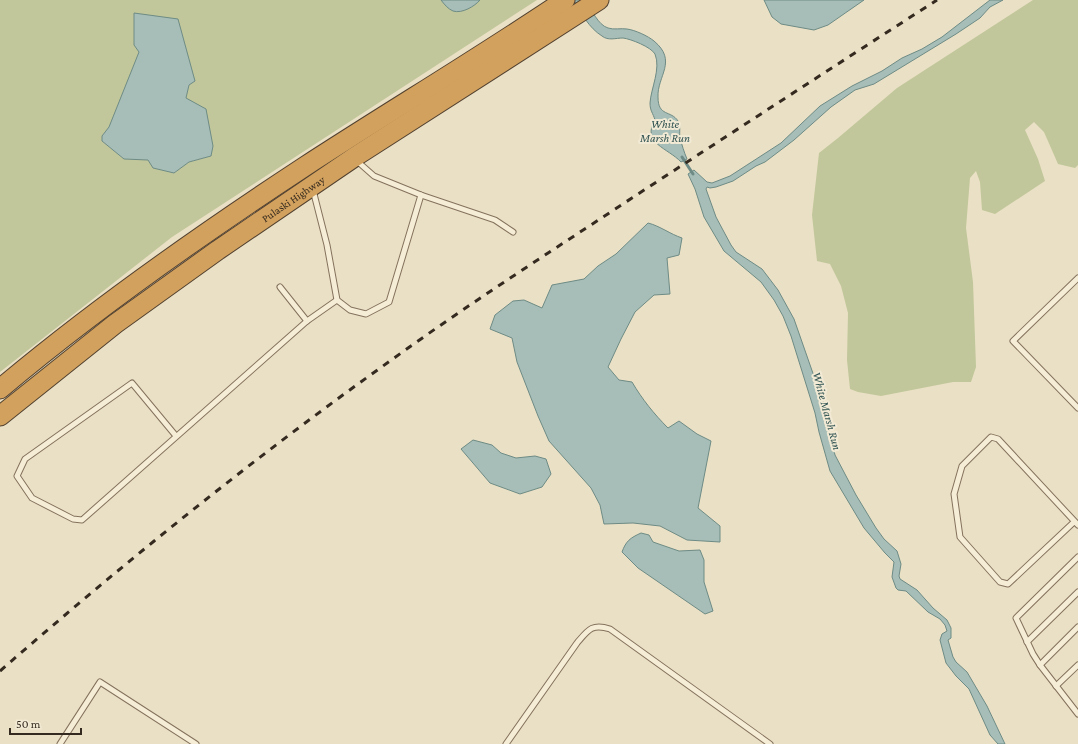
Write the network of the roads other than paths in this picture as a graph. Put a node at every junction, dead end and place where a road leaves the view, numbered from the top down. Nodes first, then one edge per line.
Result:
1 (565, 0) edge
2 (599, 0) edge
3 (353, 158) junction
4 (307, 177) junction
5 (421, 195) junction
6 (513, 232) dead end
7 (1078, 278) edge
8 (280, 287) dead end
9 (337, 300) junction
10 (307, 321) junction
11 (0, 389) edge
12 (1078, 408) edge
13 (0, 416) edge
14 (176, 436) junction
15 (1076, 523) edge
16 (1078, 557) edge
17 (1078, 592) edge
18 (1078, 627) edge
19 (1027, 642) junction
20 (1040, 664) junction
21 (1078, 665) edge
22 (1056, 686) junction
23 (1078, 714) edge
24 (60, 744) edge
25 (196, 744) edge
26 (506, 744) edge
27 (770, 744) edge

1 - 4 highway, Pulaski Highway
2 - 3 highway, Pulaski Highway
3 - 4 highway, Pulaski Highway
3 - 5 lane
4 - 9 lane
4 - 11 highway, Pulaski Highway
4 - 13 highway, Pulaski Highway
5 - 6 lane
5 - 9 lane
7 - 12 lane
8 - 10 lane
9 - 10 lane
10 - 14 lane
14 - 14 lane
15 - 15 lane
16 - 19 lane
17 - 19 lane
18 - 20 lane
19 - 20 lane
20 - 22 lane
21 - 22 lane
22 - 23 lane
24 - 25 lane
26 - 27 lane

